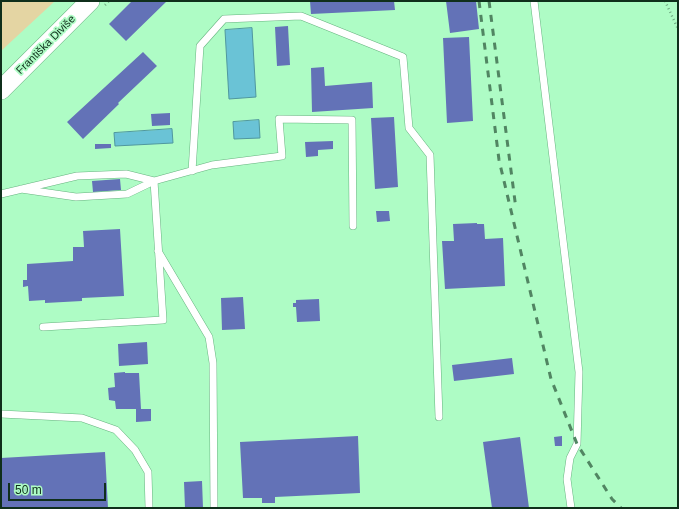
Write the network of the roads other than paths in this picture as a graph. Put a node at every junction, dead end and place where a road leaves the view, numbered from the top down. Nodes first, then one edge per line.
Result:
1 (90, 1) edge
2 (534, 1) edge
3 (1, 90) edge
4 (192, 171) junction
5 (154, 181) junction
6 (21, 189) junction
7 (1, 194) edge
8 (353, 226) dead end
9 (158, 251) junction
10 (43, 327) dead end
11 (1, 414) edge
12 (439, 417) dead end
13 (149, 508) edge
14 (214, 508) edge
15 (571, 508) edge

1 - 3 main road, Františka Diviše
2 - 15 lane
4 - 5 lane
4 - 8 lane
4 - 12 lane
5 - 6 lane
5 - 6 lane
5 - 9 lane
6 - 7 lane
9 - 10 lane
9 - 14 lane
11 - 13 lane

